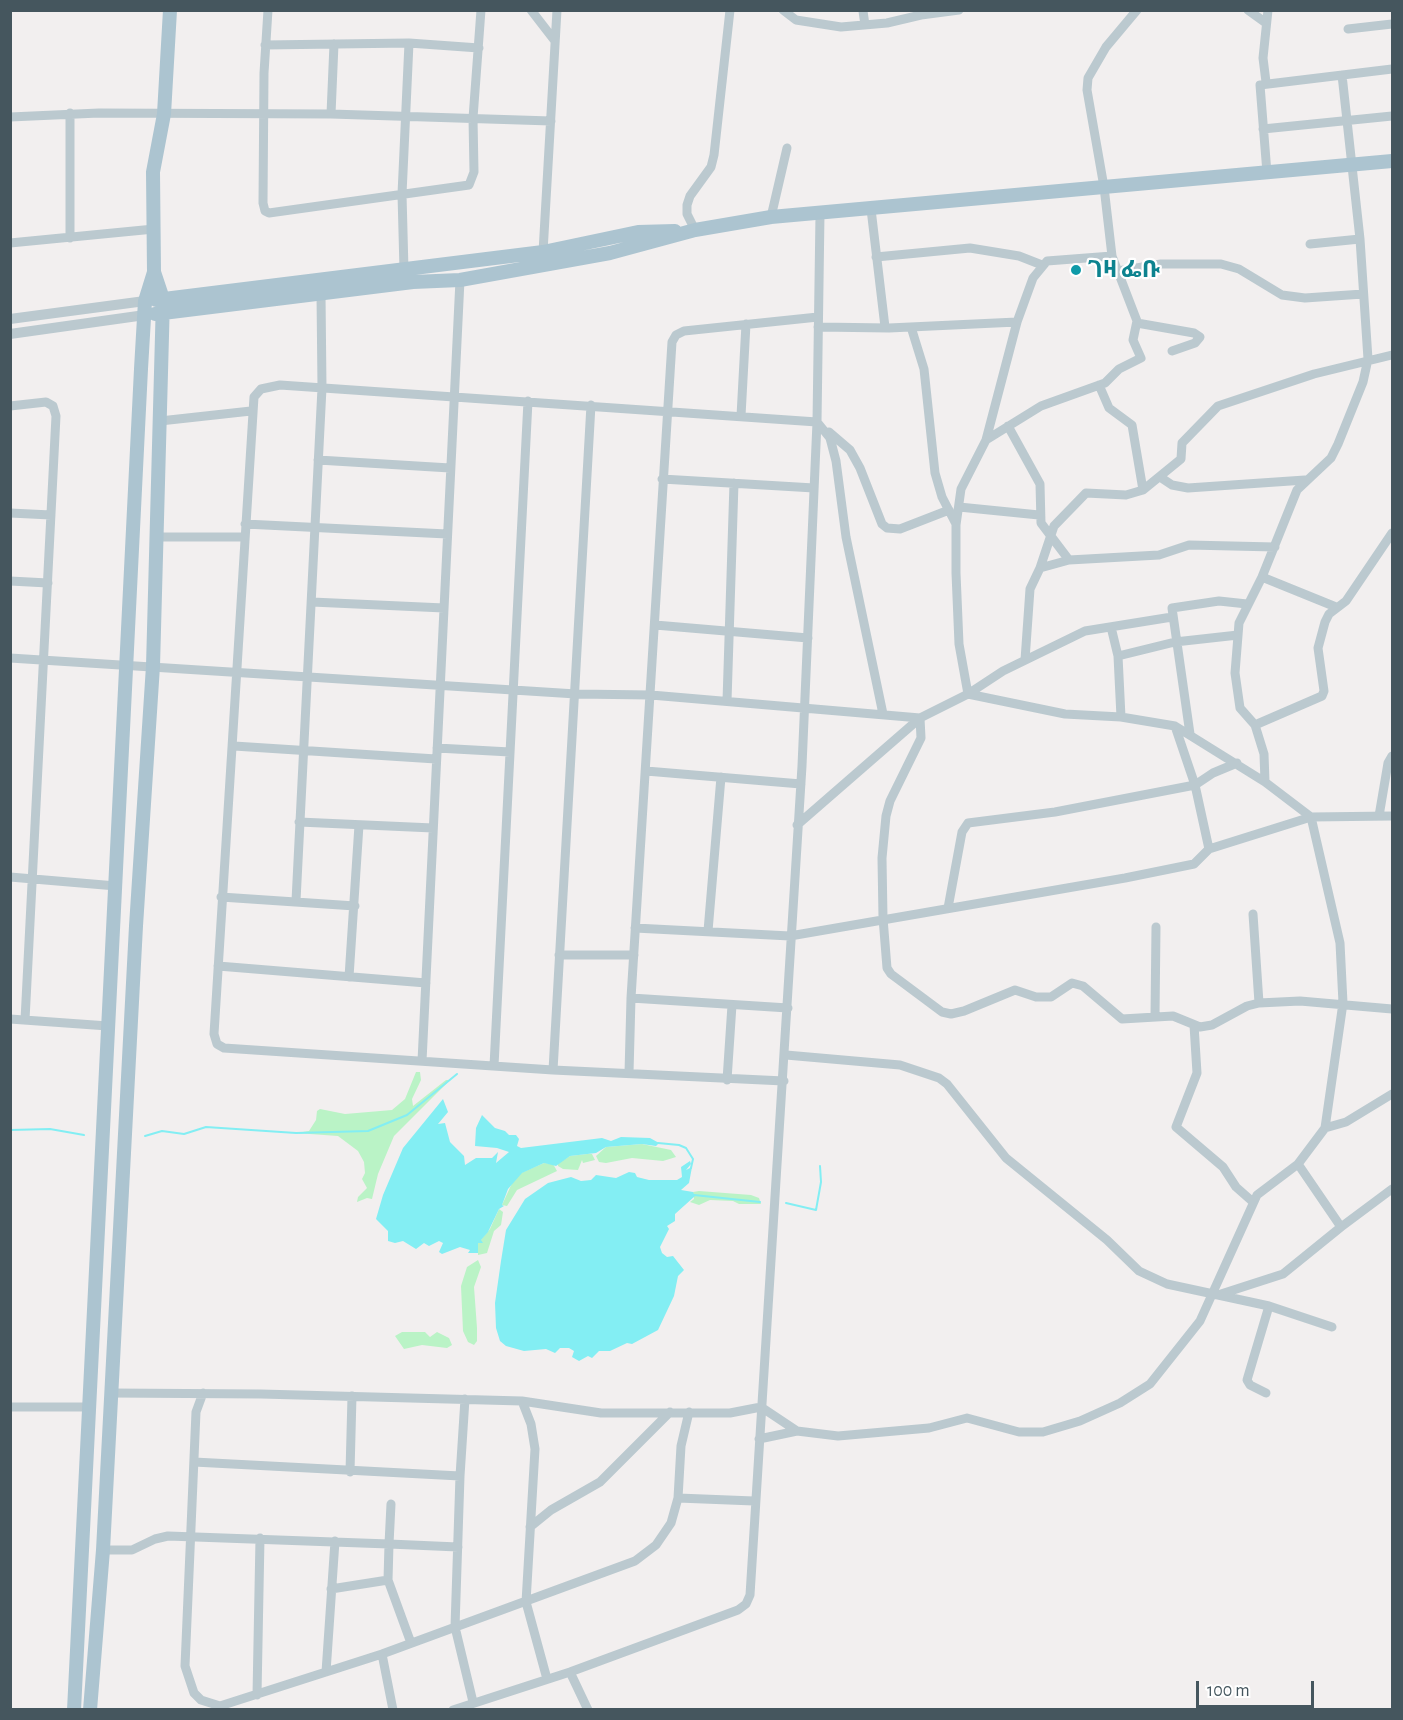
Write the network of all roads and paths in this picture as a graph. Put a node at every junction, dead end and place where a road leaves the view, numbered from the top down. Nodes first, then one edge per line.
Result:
1 (170, 10) edge
2 (268, 10) edge
3 (481, 10) edge
4 (531, 10) edge
5 (557, 10) edge
6 (730, 10) edge
7 (783, 10) edge
8 (852, 10) edge
9 (959, 10) edge
10 (1137, 10) edge
11 (1248, 10) edge
12 (1268, 10) edge
13 (863, 11) edge
14 (1266, 23) junction
15 (1392, 24) edge
16 (865, 25) junction
17 (1348, 29) dead end
18 (555, 41) junction
19 (409, 43) junction
20 (334, 44) junction
21 (265, 45) junction
22 (479, 48) junction
23 (1392, 69) edge
24 (1342, 75) junction
25 (1266, 82) junction
26 (70, 113) junction
27 (164, 114) junction
28 (263, 114) junction
29 (331, 114) junction
30 (404, 116) junction
31 (1392, 116) edge
32 (10, 117) edge
33 (473, 118) junction
34 (551, 121) junction
35 (1346, 122) junction
36 (1263, 129) junction
37 (787, 148) dead end
38 (1392, 161) edge
39 (1351, 166) junction
40 (1267, 173) junction
41 (1104, 187) junction
42 (402, 194) junction
43 (871, 209) junction
44 (820, 214) junction
45 (771, 217) junction
46 (154, 229) junction
47 (695, 230) junction
48 (70, 238) junction
49 (1360, 239) junction
50 (10, 243) edge
51 (1310, 244) dead end
52 (543, 252) junction
53 (1112, 256) junction
54 (876, 257) junction
55 (1042, 265) junction
56 (404, 270) junction
57 (1118, 271) junction
58 (154, 272) junction
59 (460, 280) junction
60 (321, 294) junction
61 (1363, 294) junction
62 (163, 306) junction
63 (145, 308) junction
64 (10, 319) edge
65 (818, 322) junction
66 (1017, 322) junction
67 (1137, 323) junction
68 (746, 324) junction
69 (885, 327) junction
70 (911, 327) junction
71 (10, 334) edge
72 (1172, 351) dead end
73 (1392, 355) edge
74 (1368, 359) junction
75 (1099, 385) junction
76 (322, 388) junction
77 (454, 396) junction
78 (528, 401) junction
79 (10, 405) edge
80 (591, 405) junction
81 (665, 410) junction
82 (251, 411) junction
83 (741, 416) junction
84 (160, 421) junction
85 (817, 422) junction
86 (1008, 426) junction
87 (827, 431) junction
88 (986, 440) junction
89 (318, 460) junction
90 (450, 468) junction
91 (1160, 477) junction
92 (662, 479) junction
93 (1305, 480) junction
94 (734, 483) junction
95 (814, 488) junction
96 (1143, 490) junction
97 (954, 509) junction
98 (10, 513) edge
99 (51, 515) junction
100 (1039, 515) junction
101 (245, 524) junction
102 (315, 527) junction
103 (1392, 533) edge
104 (447, 534) junction
105 (155, 537) junction
106 (244, 537) junction
107 (1050, 537) junction
108 (1275, 547) junction
109 (1069, 560) junction
110 (1040, 568) junction
111 (1262, 577) junction
112 (10, 581) edge
113 (48, 583) junction
114 (312, 602) junction
115 (1247, 604) junction
116 (444, 608) junction
117 (1336, 608) junction
118 (1172, 617) junction
119 (655, 626) junction
120 (1111, 627) junction
121 (730, 631) junction
122 (1238, 635) junction
123 (808, 638) junction
124 (1175, 642) junction
125 (1118, 656) junction
126 (10, 658) edge
127 (44, 660) junction
128 (1024, 660) junction
129 (127, 664) junction
130 (153, 666) junction
131 (238, 671) junction
132 (307, 678) junction
133 (440, 684) junction
134 (513, 690) junction
135 (576, 694) junction
136 (968, 694) junction
137 (651, 695) junction
138 (727, 701) junction
139 (804, 707) junction
140 (883, 714) junction
141 (1121, 717) junction
142 (920, 718) junction
143 (1255, 725) junction
144 (1175, 726) junction
145 (1190, 734) junction
146 (234, 746) junction
147 (437, 748) junction
148 (303, 750) junction
149 (510, 752) junction
150 (1392, 756) edge
151 (436, 759) junction
152 (1237, 763) junction
153 (646, 771) junction
154 (721, 777) junction
155 (1265, 782) junction
156 (801, 784) junction
157 (1195, 785) junction
158 (1379, 816) junction
159 (1392, 816) edge
160 (1311, 817) junction
161 (299, 822) junction
162 (359, 825) junction
163 (797, 825) junction
164 (433, 828) junction
165 (1209, 849) junction
166 (10, 877) edge
167 (32, 879) junction
168 (116, 886) junction
169 (222, 897) junction
170 (296, 901) junction
171 (355, 906) junction
172 (948, 908) junction
173 (1253, 914) dead end
174 (883, 918) junction
175 (114, 925) junction
176 (136, 926) junction
177 (1156, 927) dead end
178 (635, 928) junction
179 (708, 932) junction
180 (790, 936) junction
181 (559, 955) junction
182 (634, 955) junction
183 (218, 966) junction
184 (349, 977) junction
185 (426, 983) junction
186 (631, 998) junction
187 (1259, 1003) junction
188 (1343, 1003) junction
189 (732, 1005) junction
190 (788, 1008) junction
191 (1392, 1009) edge
192 (1155, 1016) junction
193 (10, 1019) edge
194 (25, 1020) junction
195 (1194, 1025) junction
196 (108, 1026) junction
197 (786, 1055) junction
198 (422, 1061) junction
199 (494, 1066) junction
200 (553, 1070) junction
201 (629, 1073) junction
202 (727, 1080) junction
203 (784, 1081) junction
204 (1392, 1094) edge
205 (1325, 1128) junction
206 (1298, 1164) junction
207 (1392, 1190) edge
208 (1253, 1202) junction
209 (1341, 1227) junction
210 (1217, 1293) junction
211 (1269, 1306) junction
212 (1332, 1327) dead end
213 (203, 1392) junction
214 (111, 1393) junction
215 (1266, 1393) dead end
216 (352, 1396) junction
217 (465, 1399) junction
218 (522, 1401) junction
219 (10, 1407) edge
220 (88, 1407) junction
221 (761, 1407) junction
222 (670, 1412) junction
223 (689, 1412) junction
224 (797, 1431) junction
225 (759, 1439) junction
226 (194, 1462) junction
227 (350, 1472) junction
228 (460, 1476) junction
229 (678, 1498) junction
230 (754, 1501) junction
231 (391, 1504) dead end
232 (530, 1527) junction
233 (190, 1536) junction
234 (260, 1538) junction
235 (335, 1541) junction
236 (389, 1544) junction
237 (458, 1547) junction
238 (103, 1550) junction
239 (388, 1580) junction
240 (331, 1589) junction
241 (526, 1602) junction
242 (455, 1627) junction
243 (411, 1643) junction
244 (382, 1654) junction
245 (326, 1672) junction
246 (570, 1672) junction
247 (547, 1679) junction
248 (257, 1695) junction
249 (473, 1702) junction
250 (220, 1708) edge
251 (74, 1710) edge
252 (90, 1710) edge
253 (393, 1710) edge
254 (453, 1710) edge
255 (588, 1710) edge

1 - 27 main road
2 - 21 street
3 - 22 street
4 - 18 street
5 - 18 street
6 - 47 street
7 - 16 street
8 - 13 street
9 - 16 street
10 - 41 street
11 - 14 street
12 - 14 street
13 - 16 street
14 - 25 street
15 - 17 street
18 - 34 street
19 - 20 street
19 - 22 street
19 - 30 street
20 - 21 street
20 - 29 street
21 - 28 street
22 - 33 street
23 - 24 street
24 - 25 street
24 - 35 street
25 - 36 street
26 - 27 street
26 - 32 street
26 - 48 street
27 - 28 street
27 - 46 main road
28 - 29 street
28 - 42 street
29 - 30 street
30 - 33 street
30 - 42 street
31 - 35 street
33 - 34 street
33 - 42 street
34 - 52 street
35 - 36 street
35 - 39 street
36 - 40 street
37 - 45 street
38 - 39 main road
39 - 40 main road
39 - 49 street
40 - 41 main road
41 - 43 main road
41 - 53 street
42 - 56 street
43 - 44 main road
43 - 54 street
44 - 45 main road
44 - 65 street
45 - 47 main road
46 - 48 street
46 - 58 main road
47 - 52 main road
47 - 59 main road
48 - 50 street
49 - 51 street
49 - 61 street
52 - 56 main road
53 - 55 street
53 - 57 street
54 - 55 street
54 - 69 street
55 - 66 street
56 - 62 main road
57 - 61 street
57 - 67 street
58 - 62 main road
58 - 63 main road
59 - 60 main road
59 - 77 street
60 - 62 main road
60 - 76 street
61 - 74 street
62 - 63 main road
62 - 84 main road
63 - 64 street
63 - 71 street
63 - 129 main road
65 - 68 street
65 - 69 street
65 - 85 street
66 - 70 street
66 - 88 street
67 - 72 street
67 - 75 street
68 - 81 street
68 - 83 street
69 - 70 street
70 - 97 street
73 - 74 street
74 - 91 street
74 - 93 street
75 - 86 street
75 - 96 street
76 - 77 street
76 - 82 street
76 - 89 street
77 - 78 street
77 - 90 street
78 - 80 street
78 - 134 street
79 - 99 street
80 - 81 street
80 - 135 street
81 - 83 street
81 - 92 street
82 - 84 street
82 - 101 street
83 - 85 street
84 - 105 main road
85 - 87 street
85 - 95 street
86 - 88 street
86 - 100 street
87 - 97 street
87 - 140 street
88 - 97 street
89 - 90 street
89 - 102 street
90 - 104 street
91 - 93 street
91 - 96 street
92 - 94 street
92 - 119 street
93 - 108 street
94 - 95 street
94 - 121 street
95 - 123 street
96 - 107 street
97 - 100 street
97 - 136 street
98 - 99 street
99 - 113 street
100 - 107 street
101 - 102 street
101 - 106 street
102 - 104 street
102 - 114 street
103 - 117 street
104 - 116 street
105 - 106 street
105 - 130 main road
106 - 131 street
107 - 109 street
107 - 110 street
108 - 109 street
108 - 111 street
109 - 110 street
110 - 128 street
111 - 115 street
111 - 117 street
112 - 113 street
113 - 127 street
114 - 116 street
114 - 132 street
115 - 118 street
115 - 122 street
116 - 133 street
117 - 143 street
118 - 120 street
118 - 124 street
119 - 121 street
119 - 137 street
120 - 125 street
120 - 128 street
121 - 123 street
121 - 138 street
122 - 124 street
122 - 143 street
123 - 139 street
124 - 125 street
124 - 145 street
125 - 141 street
126 - 127 street
127 - 129 street
127 - 167 street
128 - 136 street
129 - 130 street
129 - 168 main road
130 - 131 street
130 - 176 main road
131 - 132 street
131 - 146 street
132 - 133 street
132 - 148 street
133 - 134 street
133 - 147 street
134 - 135 street
134 - 149 street
135 - 137 street
135 - 181 street
136 - 141 street
136 - 142 street
137 - 138 street
137 - 153 street
138 - 139 street
139 - 140 street
139 - 156 street
140 - 142 street
141 - 144 street
142 - 163 street
142 - 174 street
143 - 155 street
144 - 145 street
144 - 157 street
145 - 152 street
146 - 148 street
146 - 169 street
147 - 149 street
147 - 151 street
148 - 151 street
148 - 161 street
149 - 199 street
150 - 158 street
151 - 164 street
152 - 155 street
152 - 157 street
153 - 154 street
153 - 178 street
154 - 156 street
154 - 179 street
155 - 160 street
156 - 163 street
157 - 165 street
157 - 172 street
158 - 159 street
158 - 160 street
160 - 165 street
160 - 188 street
161 - 162 street
161 - 170 street
162 - 164 street
162 - 171 street
163 - 180 street
164 - 185 street
165 - 172 street
166 - 167 street
167 - 168 street
167 - 194 street
168 - 175 main road
169 - 170 street
169 - 183 street
170 - 171 street
171 - 184 street
172 - 174 street
173 - 187 street
174 - 180 street
174 - 192 street
175 - 176 main road
175 - 196 main road
176 - 214 main road
177 - 192 street
178 - 179 street
178 - 182 street
179 - 180 street
180 - 190 street
181 - 182 street
181 - 200 street
182 - 186 street
183 - 184 street
183 - 198 street
184 - 185 street
185 - 198 street
186 - 189 street
186 - 201 street
187 - 188 street
187 - 195 street
188 - 191 street
188 - 205 street
189 - 190 street
189 - 202 street
190 - 197 street
192 - 195 street
193 - 194 street
194 - 196 street
195 - 208 street
196 - 220 main road
197 - 203 street
197 - 210 street
198 - 199 street
199 - 200 street
200 - 201 street
201 - 202 street
202 - 203 street
203 - 221 street
204 - 205 street
205 - 206 street
206 - 208 street
206 - 209 street
207 - 209 street
208 - 210 street
209 - 210 street
210 - 211 street
210 - 224 street
211 - 212 street
211 - 215 street
213 - 214 street
213 - 216 street
213 - 226 street
214 - 238 main road
216 - 217 street
216 - 227 street
217 - 218 street
217 - 228 street
218 - 222 street
218 - 232 street
219 - 220 street
220 - 251 main road
221 - 223 street
221 - 224 street
221 - 225 street
222 - 223 street
222 - 232 street
223 - 229 street
224 - 225 street
225 - 230 street
226 - 227 street
226 - 233 street
227 - 228 street
228 - 237 street
229 - 230 street
229 - 241 street
230 - 246 street
231 - 236 street
232 - 241 street
233 - 234 street
233 - 238 street
233 - 250 street
234 - 235 street
234 - 248 street
235 - 236 street
235 - 240 street
236 - 237 street
236 - 239 street
237 - 242 street
238 - 252 main road
239 - 240 street
239 - 243 street
240 - 245 street
241 - 242 street
241 - 247 street
242 - 243 street
242 - 249 street
243 - 244 street
244 - 245 street
244 - 253 street
245 - 248 street
246 - 247 street
246 - 255 street
247 - 249 street
248 - 250 street
249 - 254 street

